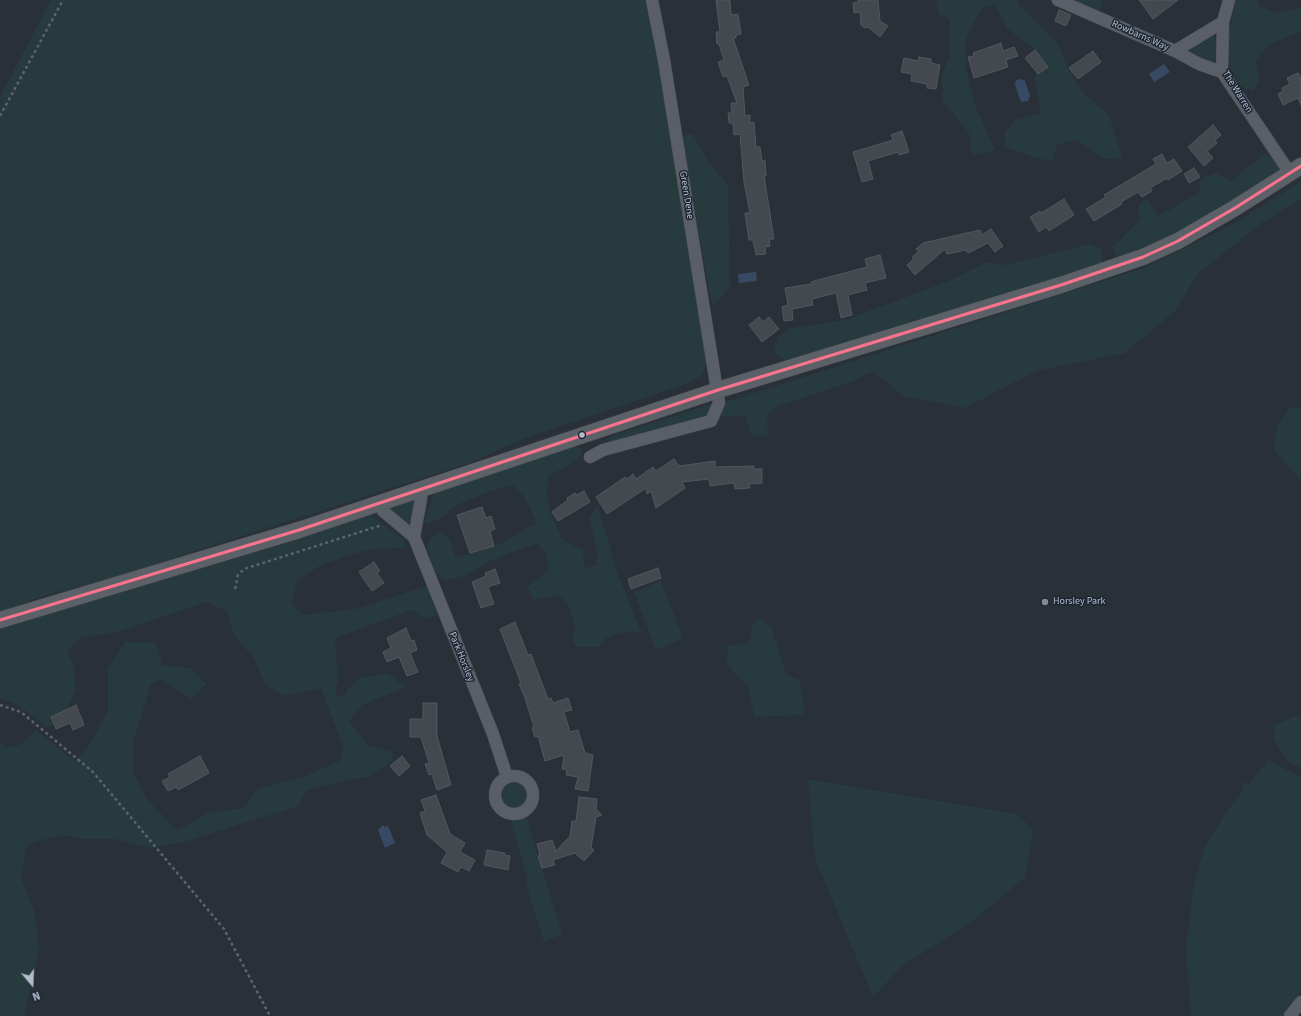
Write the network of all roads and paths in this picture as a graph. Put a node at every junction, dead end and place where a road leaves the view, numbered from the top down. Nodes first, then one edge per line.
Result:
1 (63, 0) edge
2 (652, 0) edge
3 (1058, 0) edge
4 (1229, 0) edge
5 (1223, 22) junction
6 (1174, 51) junction
7 (1222, 72) junction
8 (0, 116) edge
9 (1295, 170) edge
10 (718, 390) junction
11 (590, 457) dead end
12 (421, 489) junction
13 (378, 503) junction
14 (394, 521) junction
15 (414, 538) junction
16 (235, 588) dead end
17 (0, 620) edge
18 (0, 705) edge
19 (507, 777) dead end
20 (1301, 1002) edge
21 (270, 1016) edge
22 (1290, 1016) edge

1 - 8 path
2 - 10 street, Green Dene
3 - 6 street, Rowbarns Way
4 - 5 street, The Warren
5 - 6 street
5 - 7 street, The Warren
6 - 7 street, Rowbarns Way
7 - 9 street, The Warren
9 - 10 main road
10 - 11 street, Green Dene
10 - 12 main road
12 - 13 main road
12 - 15 street
13 - 14 street, Park Horsley
13 - 17 main road
14 - 15 street, Park Horsley
14 - 16 path
15 - 19 street, Park Horsley
18 - 21 path
20 - 22 street

